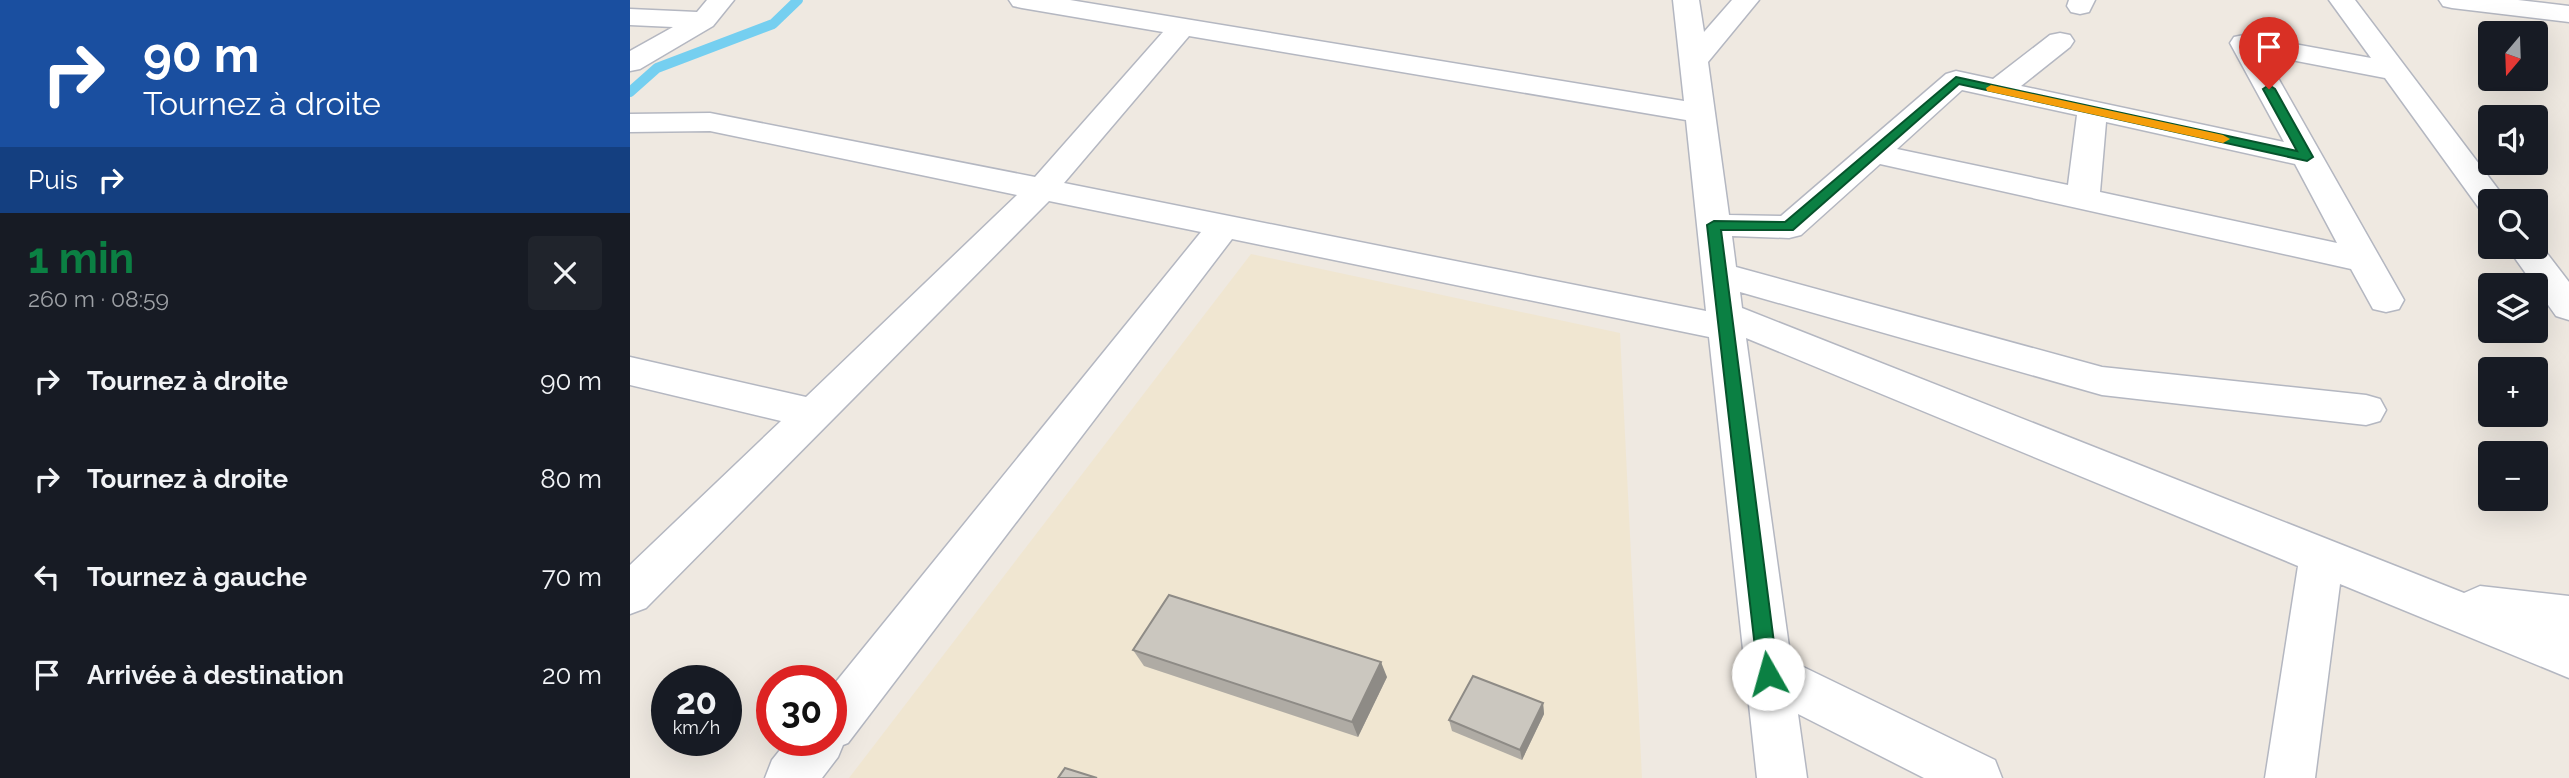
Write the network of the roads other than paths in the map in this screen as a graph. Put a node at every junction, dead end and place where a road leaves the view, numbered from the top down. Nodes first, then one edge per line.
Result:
1 (1022, 0) edge
2 (1686, 0) edge
3 (1746, 0) edge
4 (2342, 0) edge
5 (2452, 0) edge
6 (2559, 9) edge
7 (713, 10) edge
8 (630, 17) edge
9 (1182, 27) junction
10 (2060, 41) dead end
11 (1694, 60) junction
12 (630, 63) edge
13 (2394, 71) junction
14 (1998, 90) junction
15 (2092, 110) junction
16 (1700, 113) junction
17 (630, 123) edge
18 (1873, 153) junction
19 (2307, 157) junction
20 (1042, 189) junction
21 (2482, 189) edge
22 (2083, 199) junction
23 (1714, 225) junction
24 (1223, 228) junction
25 (2533, 259) edge
26 (2364, 260) junction
27 (1720, 274) junction
28 (2386, 300) dead end
29 (2569, 307) edge
30 (1726, 321) junction
31 (630, 371) edge
32 (2366, 410) dead end
33 (812, 413) junction
34 (2322, 556) junction
35 (630, 594) edge
36 (2433, 601) junction
37 (2569, 616) edge
38 (2569, 656) edge
39 (1768, 674) junction
40 (847, 706) edge
41 (807, 756) edge
42 (790, 778) edge
43 (1782, 778) edge
44 (1977, 778) edge
45 (2290, 778) edge

1 - 9 street
2 - 11 street
3 - 11 street
4 - 13 street
5 - 6 street
7 - 8 street
7 - 12 street
9 - 16 street
9 - 20 street
10 - 14 street
11 - 16 street
13 - 19 street
13 - 21 street
14 - 15 street
14 - 18 street
15 - 19 street
15 - 22 street
16 - 23 street
17 - 20 street
18 - 22 street
18 - 23 street
19 - 26 street
20 - 24 street
20 - 33 street
22 - 26 street
23 - 27 street
24 - 30 street
24 - 40 street
25 - 29 street
26 - 28 street
27 - 30 street
27 - 32 street
30 - 34 street
30 - 39 street
31 - 33 street
33 - 35 street
34 - 36 street
34 - 45 street
36 - 37 street
36 - 38 street
39 - 43 street
39 - 44 street
41 - 42 street

